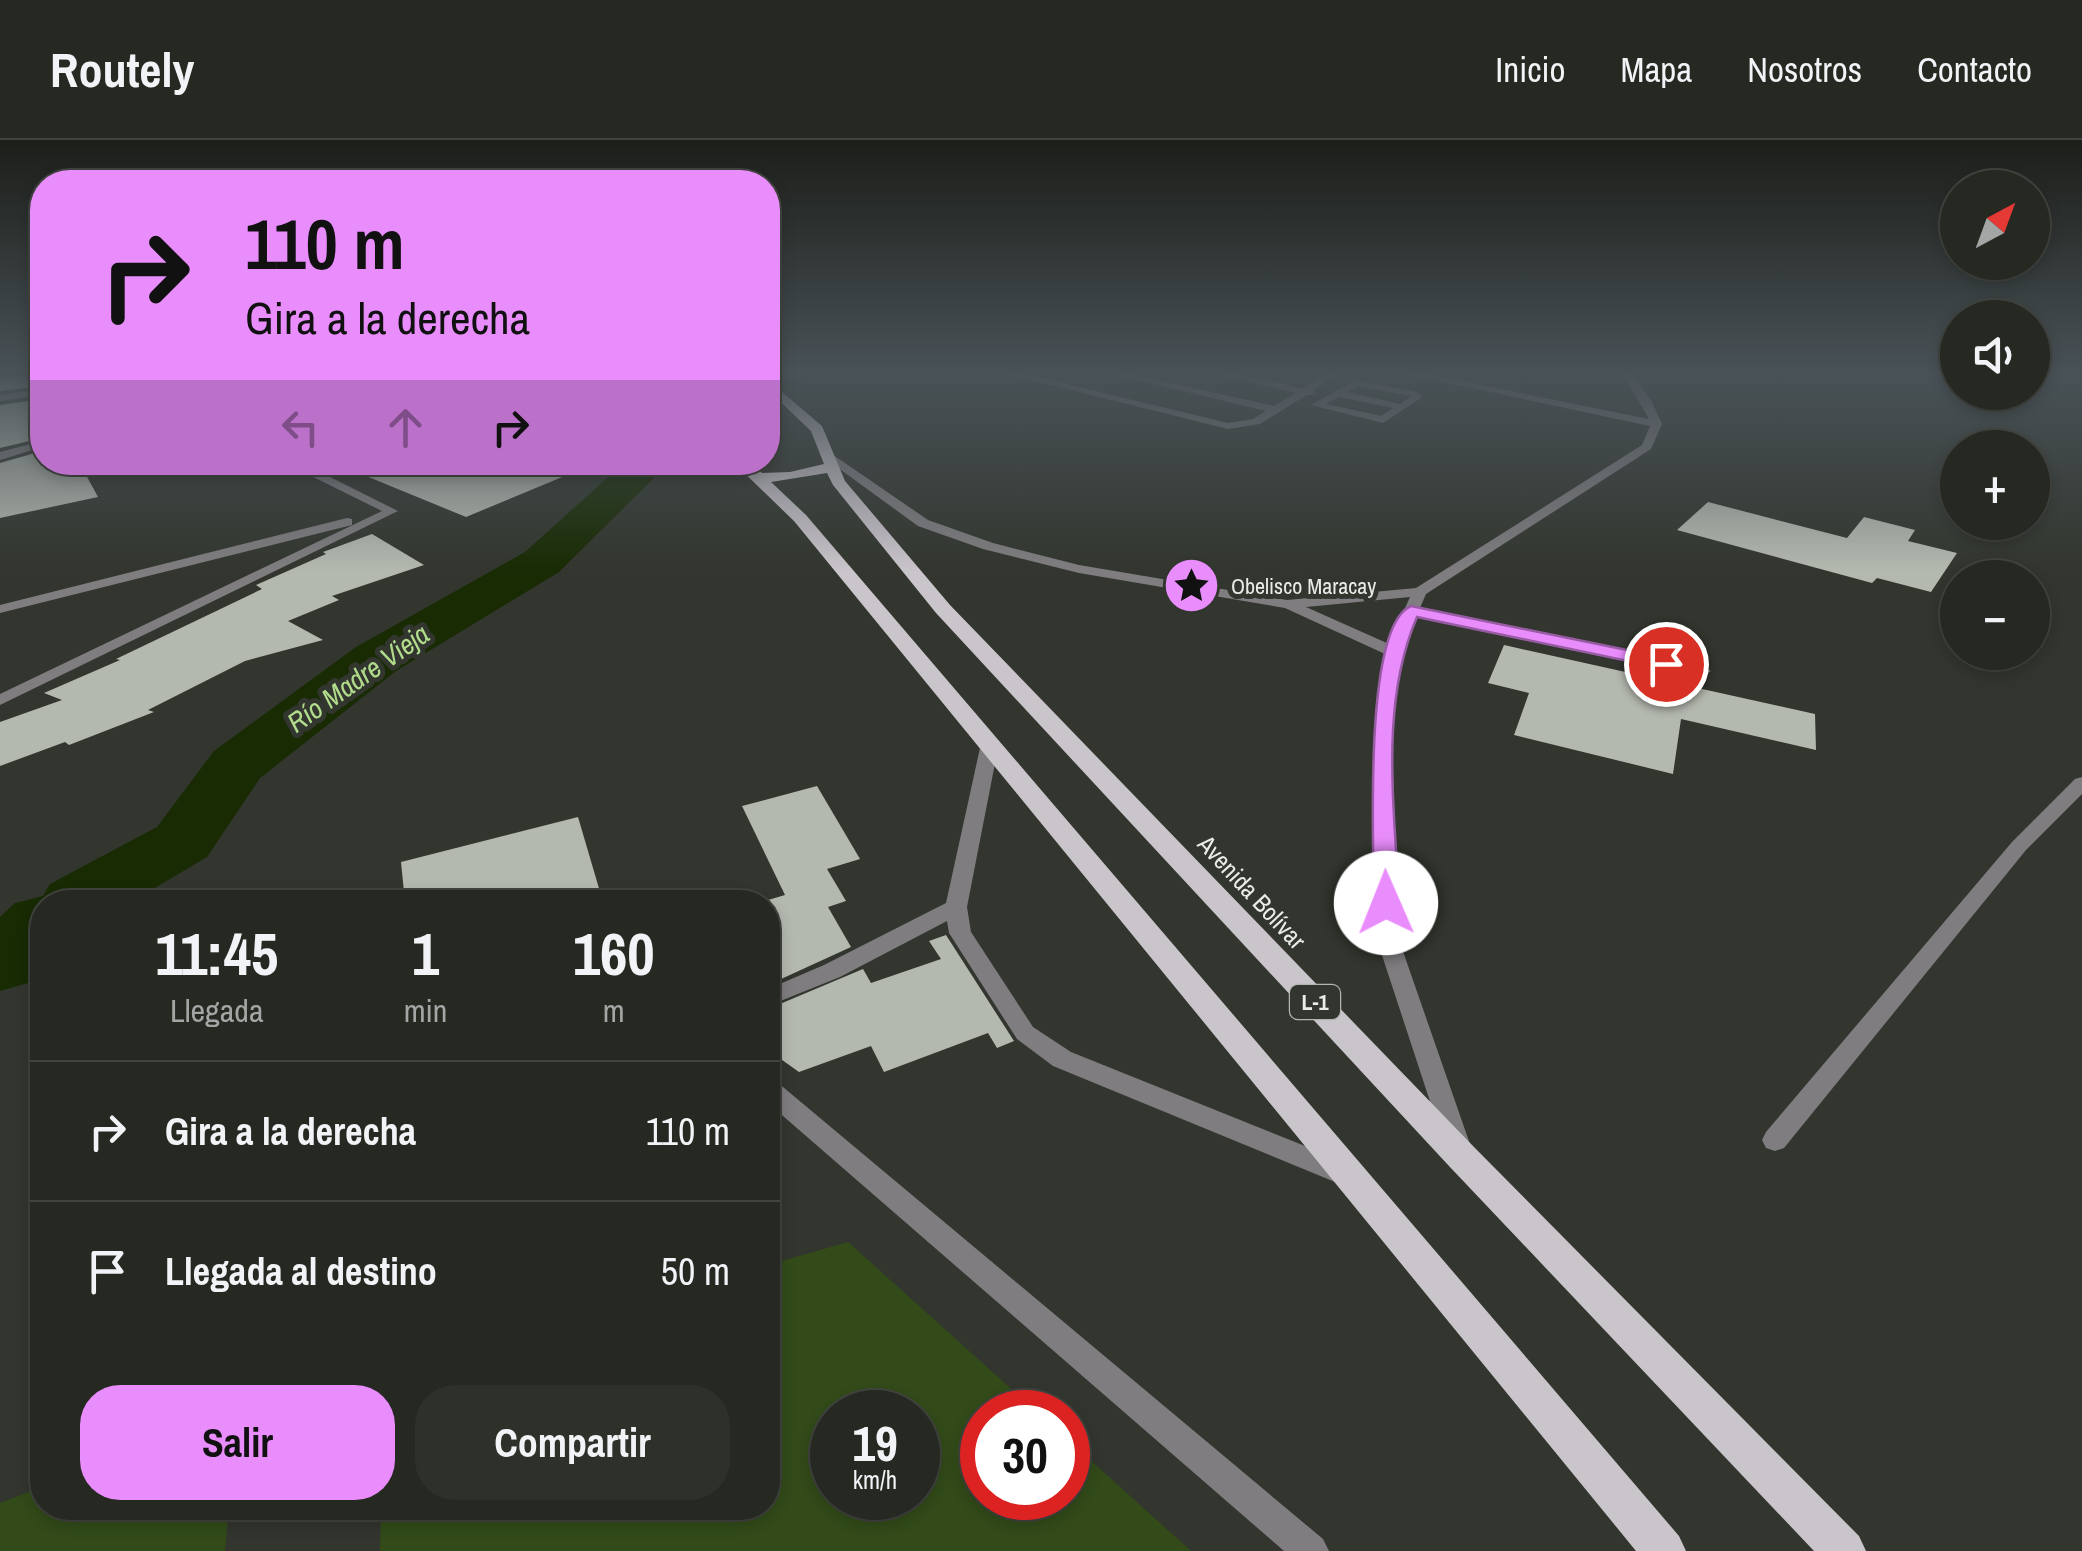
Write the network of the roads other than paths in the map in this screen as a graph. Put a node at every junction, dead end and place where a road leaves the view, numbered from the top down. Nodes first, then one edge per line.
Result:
1 (815, 440) edge
2 (1650, 440) edge
3 (30, 447) edge
4 (824, 450) junction
5 (0, 456) edge
6 (316, 475) edge
7 (754, 475) edge
8 (778, 475) edge
9 (392, 511) junction
10 (1416, 602) junction
11 (1287, 604) junction
12 (0, 610) edge
13 (1393, 652) junction
14 (1703, 672) dead end
15 (0, 700) edge
16 (989, 748) junction
17 (2082, 783) edge
18 (956, 908) junction
19 (780, 993) edge
20 (780, 1099) edge
21 (1774, 1140) dead end
22 (1461, 1156) junction
23 (1348, 1176) junction
24 (1311, 1551) edge
25 (1664, 1551) edge
26 (1844, 1551) edge

1 - 4 main road, Avenida Bolívar / L-1
2 - 10 street
3 - 5 street
4 - 8 main road
4 - 11 street
4 - 22 main road, Avenida Bolívar / L-1
6 - 9 street
7 - 16 main road
9 - 12 street
9 - 15 street
10 - 11 street
10 - 13 street
10 - 14 street
11 - 13 street
13 - 22 street
16 - 18 street
16 - 23 main road
17 - 21 street
18 - 19 street
18 - 23 street
20 - 24 street
22 - 26 main road, Avenida Bolívar / L-1
23 - 25 main road

